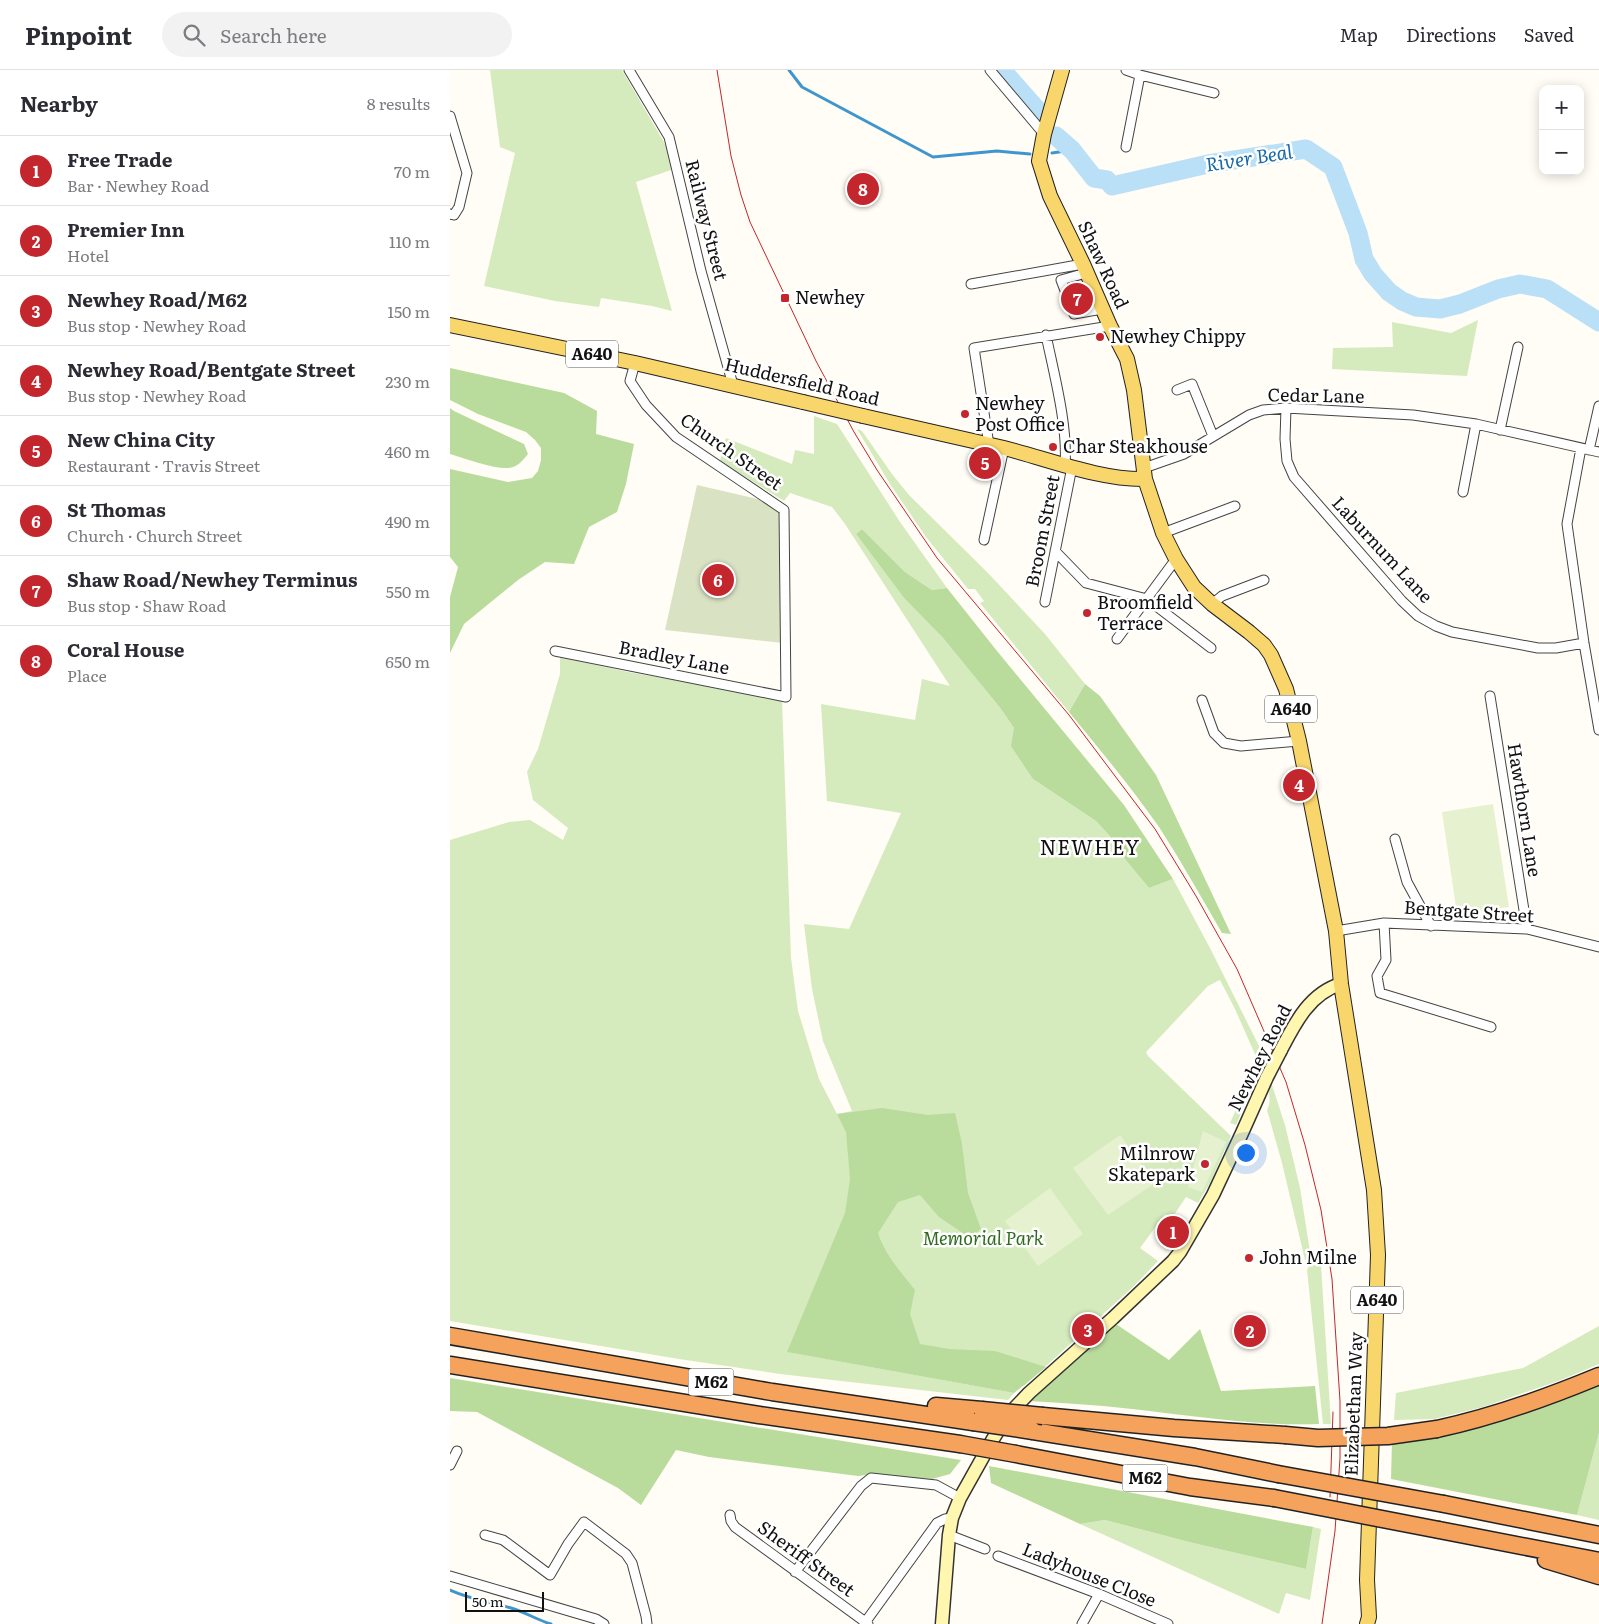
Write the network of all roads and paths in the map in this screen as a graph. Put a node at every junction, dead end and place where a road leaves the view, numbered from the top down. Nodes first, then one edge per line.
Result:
1 (629, 70) edge
2 (990, 70) edge
3 (1062, 70) edge
4 (1126, 70) edge
5 (1140, 75) junction
6 (1214, 93) dead end
7 (450, 116) edge
8 (1044, 134) junction
9 (1126, 147) dead end
10 (450, 214) edge
11 (1085, 268) junction
12 (971, 284) dead end
13 (1102, 309) junction
14 (450, 326) edge
15 (1110, 326) junction
16 (1046, 335) junction
17 (1518, 347) dead end
18 (635, 363) junction
19 (733, 385) junction
20 (1177, 390) dead end
21 (1599, 406) edge
22 (1286, 408) junction
23 (1476, 424) junction
24 (1500, 430) junction
25 (1213, 436) junction
26 (989, 445) junction
27 (1004, 448) junction
28 (1585, 449) junction
29 (1599, 452) edge
30 (1068, 466) junction
31 (1144, 474) junction
32 (1463, 492) dead end
33 (1235, 506) dead end
34 (1163, 533) junction
35 (984, 540) dead end
36 (1055, 552) junction
37 (1176, 559) junction
38 (1264, 580) dead end
39 (1147, 599) junction
40 (1046, 602) dead end
41 (1212, 604) junction
42 (1117, 639) dead end
43 (1584, 643) junction
44 (1210, 648) dead end
45 (555, 652) dead end
46 (1490, 696) dead end
47 (786, 697) joint
48 (1202, 700) dead end
49 (1599, 730) edge
50 (1300, 741) junction
51 (1395, 838) dead end
52 (1384, 922) junction
53 (1431, 926) junction
54 (1527, 930) junction
55 (1336, 931) junction
56 (1599, 947) edge
57 (1341, 984) junction
58 (1491, 1027) dead end
59 (450, 1336) edge
60 (450, 1365) edge
61 (1599, 1376) edge
62 (978, 1416) junction
63 (457, 1451) dead end
64 (450, 1465) edge
65 (960, 1498) junction
66 (730, 1515) dead end
67 (952, 1518) junction
68 (1463, 1533) junction
69 (949, 1534) junction
70 (485, 1535) dead end
71 (1599, 1536) edge
72 (985, 1548) dead end
73 (998, 1556) dead end
74 (1599, 1561) edge
75 (795, 1572) junction
76 (450, 1576) edge
77 (1599, 1576) edge
78 (1099, 1594) junction
79 (1369, 1622) edge
80 (866, 1623) edge
81 (604, 1624) edge
82 (647, 1624) edge
83 (942, 1624) edge
84 (1082, 1624) edge
85 (1168, 1624) edge

1 - 19 street, Railway Street
2 - 8 street
3 - 8 main road, Shaw Road
4 - 5 street
5 - 6 street
5 - 9 street
7 - 10 street
8 - 11 main road, Shaw Road
11 - 12 street
11 - 13 main road, Shaw Road
11 - 13 street
13 - 15 main road, Shaw Road
14 - 18 main road, Huddersfield Road / A640
15 - 16 street
15 - 31 main road, Shaw Road
16 - 26 street
16 - 30 street, Broom Street
17 - 24 street
18 - 19 main road, Huddersfield Road / A640
18 - 47 street, Church Street
19 - 26 main road, Huddersfield Road / A640, bridge
20 - 25 street
21 - 28 street
22 - 23 street, Cedar Lane
22 - 25 street, Cedar Lane
22 - 43 street, Laburnum Lane
23 - 24 street, Cedar Lane
23 - 32 street
24 - 28 street, Cedar Lane
25 - 31 street, Cedar Lane
26 - 27 main road, Huddersfield Road / A640
27 - 30 main road, Huddersfield Road / A640
27 - 35 street
28 - 29 street, Cedar Lane
28 - 43 street
30 - 31 main road, Huddersfield Road / A640
30 - 36 street, Broom Street
31 - 34 main road, A640
33 - 34 street
34 - 37 main road, A640
36 - 39 street
36 - 40 street, Broom Street
37 - 39 street
37 - 41 main road, A640
38 - 41 street
39 - 42 street
39 - 44 street
41 - 50 main road, A640
43 - 49 street
45 - 47 street, Bradley Lane
46 - 54 street, Hawthorn Lane
48 - 50 street
50 - 55 main road, A640
51 - 53 street
52 - 53 street, Bentgate Street
52 - 55 street, Bentgate Street
52 - 58 street
53 - 54 street, Bentgate Street
54 - 56 street, Bentgate Street
55 - 57 main road, A640
57 - 65 street, Newhey Road, bridge
57 - 79 main road, Elizabethan Way / A640
59 - 62 highway, M62
60 - 68 highway, M62, bridge
61 - 62 highway, M62, bridge
62 - 71 highway, M62, bridge
63 - 64 street
65 - 67 street, Newhey Road
65 - 75 street
66 - 75 street, Sheriff Street
67 - 69 street, Newhey Road
67 - 80 street
68 - 74 highway, M62
68 - 77 highway, M62
69 - 72 street
69 - 83 street, Newhey Road
70 - 82 street
73 - 78 street, Ladyhouse Close
75 - 80 street, Sheriff Street
76 - 81 street
78 - 84 street
78 - 85 street, Ladyhouse Close

